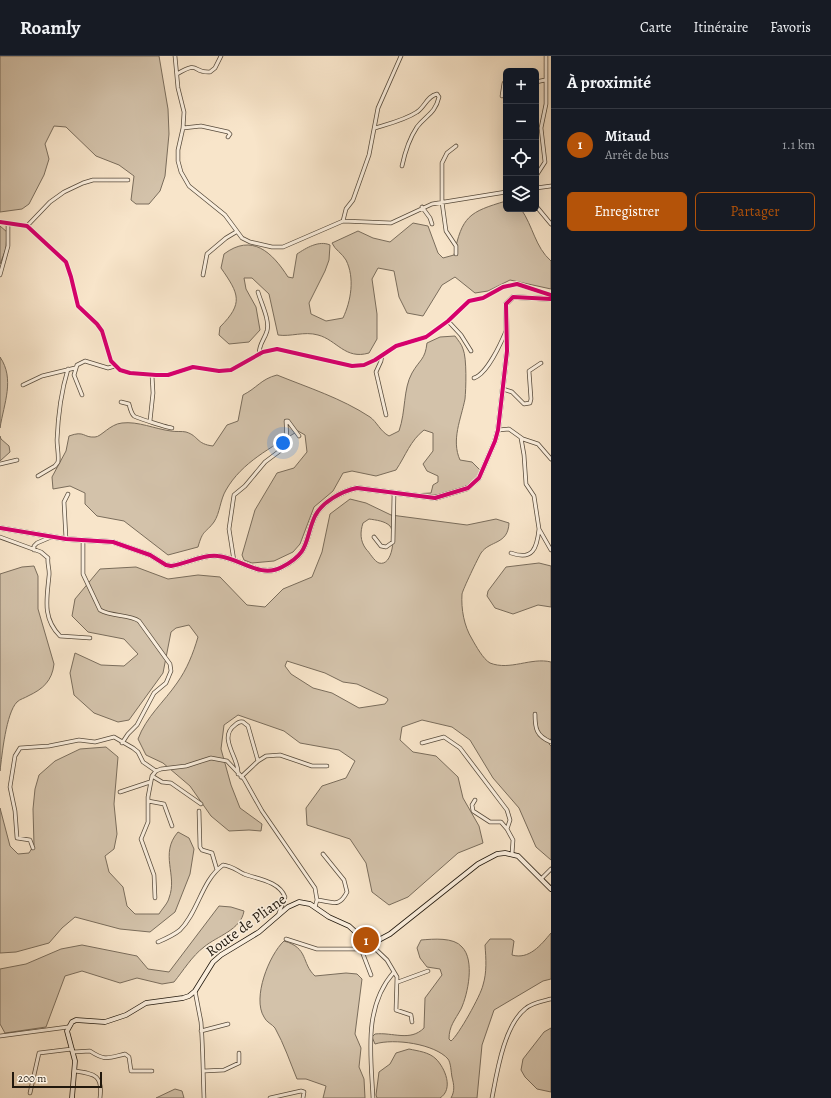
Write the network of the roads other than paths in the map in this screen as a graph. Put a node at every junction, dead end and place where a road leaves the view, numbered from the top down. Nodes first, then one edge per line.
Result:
1 (176, 56) edge
2 (221, 56) edge
3 (402, 56) edge
4 (546, 56) edge
5 (177, 74) junction
6 (545, 80) junction
7 (539, 81) edge
8 (503, 90) edge
9 (502, 96) dead end
10 (183, 128) junction
11 (375, 128) junction
12 (228, 137) dead end
13 (456, 146) dead end
14 (402, 166) dead end
15 (539, 171) edge
16 (128, 180) dead end
17 (551, 186) edge
18 (539, 188) edge
19 (503, 192) edge
20 (442, 202) junction
21 (422, 207) junction
22 (539, 210) edge
23 (0, 222) edge
24 (343, 222) junction
25 (432, 224) dead end
26 (551, 224) edge
27 (8, 225) junction
28 (27, 226) junction
29 (236, 232) junction
30 (456, 254) dead end
31 (0, 275) edge
32 (203, 275) dead end
33 (258, 292) dead end
34 (551, 295) edge
35 (551, 299) edge
36 (448, 321) junction
37 (506, 331) junction
38 (471, 351) dead end
39 (259, 355) junction
40 (382, 355) junction
41 (541, 363) dead end
42 (115, 366) junction
43 (75, 368) junction
44 (68, 369) junction
45 (152, 375) junction
46 (474, 378) dead end
47 (23, 385) dead end
48 (503, 389) junction
49 (82, 396) dead end
50 (122, 402) dead end
51 (386, 415) dead end
52 (150, 421) junction
53 (172, 428) dead end
54 (498, 430) junction
55 (299, 436) dead end
56 (521, 438) junction
57 (551, 459) edge
58 (16, 460) dead end
59 (0, 464) edge
60 (38, 476) dead end
61 (68, 494) dead end
62 (394, 494) junction
63 (0, 528) edge
64 (539, 529) junction
65 (0, 537) edge
66 (51, 537) junction
67 (374, 537) dead end
68 (66, 539) junction
69 (83, 540) junction
70 (34, 550) junction
71 (551, 550) edge
72 (511, 553) dead end
73 (234, 561) junction
74 (90, 638) dead end
75 (535, 714) dead end
76 (422, 742) dead end
77 (551, 742) edge
78 (122, 743) junction
79 (258, 761) junction
80 (327, 766) dead end
81 (156, 771) junction
82 (240, 775) junction
83 (152, 776) junction
84 (150, 782) junction
85 (120, 792) dead end
86 (475, 800) dead end
87 (148, 801) junction
88 (201, 804) dead end
89 (199, 811) dead end
90 (172, 826) dead end
91 (507, 829) junction
92 (33, 848) dead end
93 (323, 854) dead end
94 (512, 854) junction
95 (551, 869) edge
96 (217, 870) junction
97 (541, 879) junction
98 (551, 890) edge
99 (155, 898) dead end
100 (318, 900) junction
101 (315, 907) junction
102 (279, 913) junction
103 (286, 939) dead end
104 (365, 940) junction
105 (158, 942) dead end
106 (361, 949) junction
107 (428, 971) dead end
108 (394, 972) junction
109 (371, 975) dead end
110 (398, 982) junction
111 (195, 991) junction
112 (551, 999) edge
113 (412, 1022) dead end
114 (228, 1024) dead end
115 (68, 1027) junction
116 (201, 1031) junction
117 (0, 1036) edge
118 (72, 1050) junction
119 (239, 1053) dead end
120 (75, 1071) junction
121 (152, 1071) dead end
122 (204, 1071) junction
123 (30, 1093) dead end
124 (72, 1098) edge
125 (100, 1098) edge
126 (204, 1098) edge
127 (270, 1098) edge
128 (303, 1098) edge
129 (373, 1098) edge
130 (492, 1098) edge

1 - 5 street
2 - 5 street
3 - 11 street
4 - 6 street
5 - 10 street
6 - 7 street
6 - 15 street
8 - 9 street
10 - 12 street
10 - 29 street
11 - 14 street
11 - 24 street
13 - 20 street
16 - 28 street
17 - 18 street
19 - 20 street
20 - 21 street
20 - 30 street
21 - 24 street
21 - 25 street
22 - 26 street
23 - 27 street
24 - 29 street
27 - 28 street
27 - 31 street
28 - 42 street
29 - 32 street
33 - 39 street
34 - 36 street
35 - 37 street
36 - 38 street
36 - 40 street
37 - 46 street
37 - 48 street
39 - 40 street
39 - 45 street
40 - 51 street
41 - 48 street
42 - 43 street
42 - 45 street
43 - 44 street
43 - 49 street
44 - 47 street
44 - 60 street
45 - 52 street
48 - 54 street
50 - 52 street
52 - 53 street
54 - 56 street
54 - 62 street
55 - 73 street
56 - 57 street
56 - 64 street
58 - 59 street
61 - 68 street
62 - 67 street
62 - 73 street
63 - 66 street
64 - 71 street
64 - 72 street
65 - 70 street
66 - 68 street
66 - 70 street
68 - 69 street
69 - 73 street
69 - 78 street
70 - 74 street
75 - 77 street
76 - 91 street
78 - 81 street
78 - 92 street
79 - 80 street
79 - 82 street
79 - 82 street
81 - 82 street
81 - 83 street
82 - 100 street
83 - 84 street
83 - 88 street
84 - 85 street
84 - 87 street
86 - 91 street
87 - 90 street
87 - 99 street
89 - 96 street
91 - 94 street
93 - 100 street
94 - 97 street
94 - 104 street
95 - 97 street
96 - 102 street
96 - 105 street
97 - 98 street
100 - 101 street
101 - 102 street, Route de Pliane
101 - 104 street, Route de Pliane
102 - 111 street, Route de Pliane
103 - 106 street
104 - 106 street
104 - 108 street
106 - 109 street
107 - 110 street
108 - 110 street
108 - 129 street
110 - 113 street
111 - 115 street
111 - 116 street
112 - 130 street
114 - 116 street
115 - 117 street
115 - 118 street
116 - 122 street
118 - 120 street
118 - 121 street
118 - 123 street
119 - 122 street
120 - 124 street
120 - 125 street
122 - 126 street
127 - 128 street

